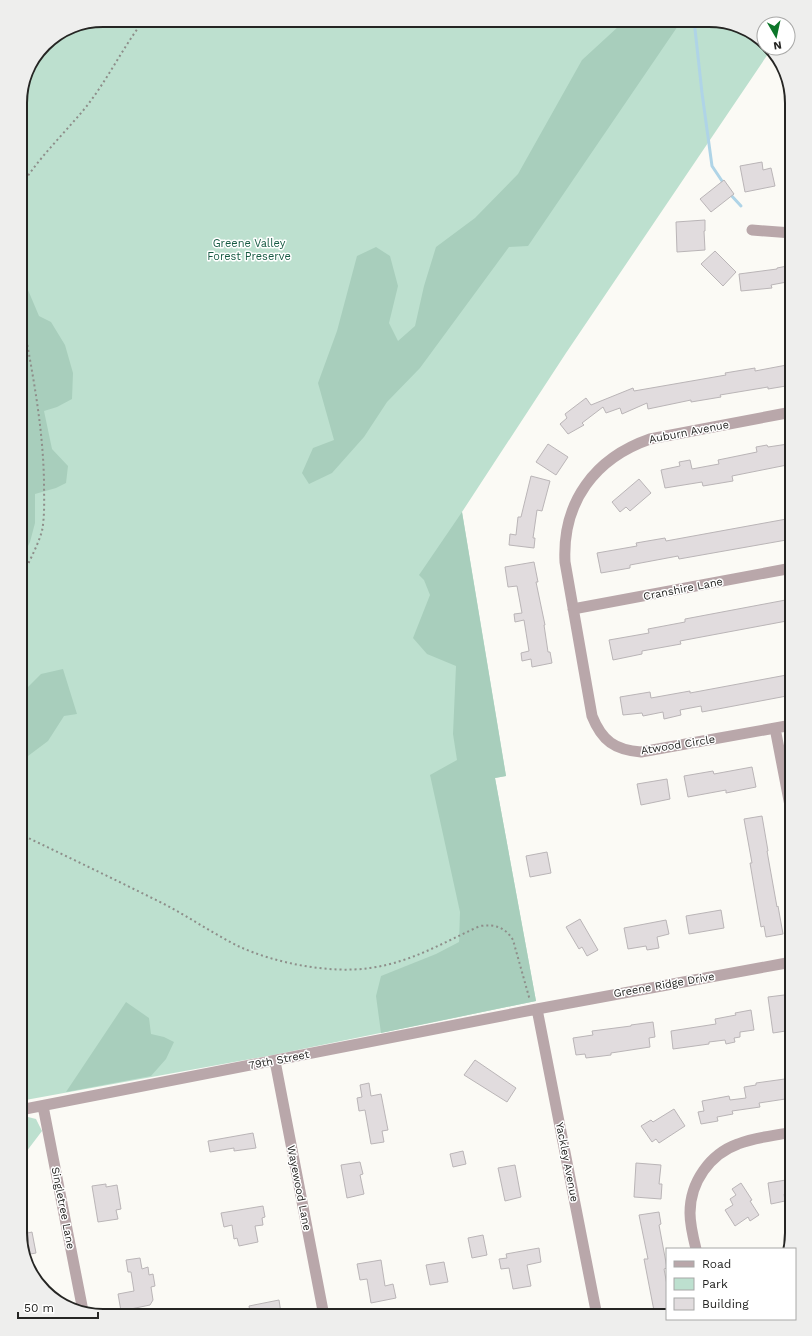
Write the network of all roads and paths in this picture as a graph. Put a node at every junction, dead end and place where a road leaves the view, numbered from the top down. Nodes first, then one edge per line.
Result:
1 (139, 27) edge
2 (27, 177) edge
3 (752, 230) dead end
4 (785, 232) edge
5 (27, 344) edge
6 (785, 413) edge
7 (27, 565) edge
8 (785, 569) edge
9 (573, 609) junction
10 (785, 726) edge
11 (775, 728) junction
12 (785, 780) edge
13 (27, 837) edge
14 (785, 963) edge
15 (537, 1009) junction
16 (275, 1061) junction
17 (43, 1106) junction
18 (27, 1109) edge
19 (785, 1133) edge
20 (696, 1248) edge
21 (82, 1306) edge
22 (323, 1309) edge
23 (596, 1309) edge

1 - 2 path
3 - 4 street
5 - 7 path
6 - 9 street, Auburn Avenue
8 - 9 street, Cranshire Lane
9 - 11 street, Atwood Circle
10 - 11 street, Atwood Circle
11 - 12 street
13 - 15 path
14 - 15 street, Greene Ridge Drive
15 - 16 street, 79th Street
15 - 23 street, Yackley Avenue
16 - 17 street, 79th Street
16 - 22 street, Wayewood Lane
17 - 18 street, 79th Street
17 - 21 street, Singletree Lane
19 - 20 street

